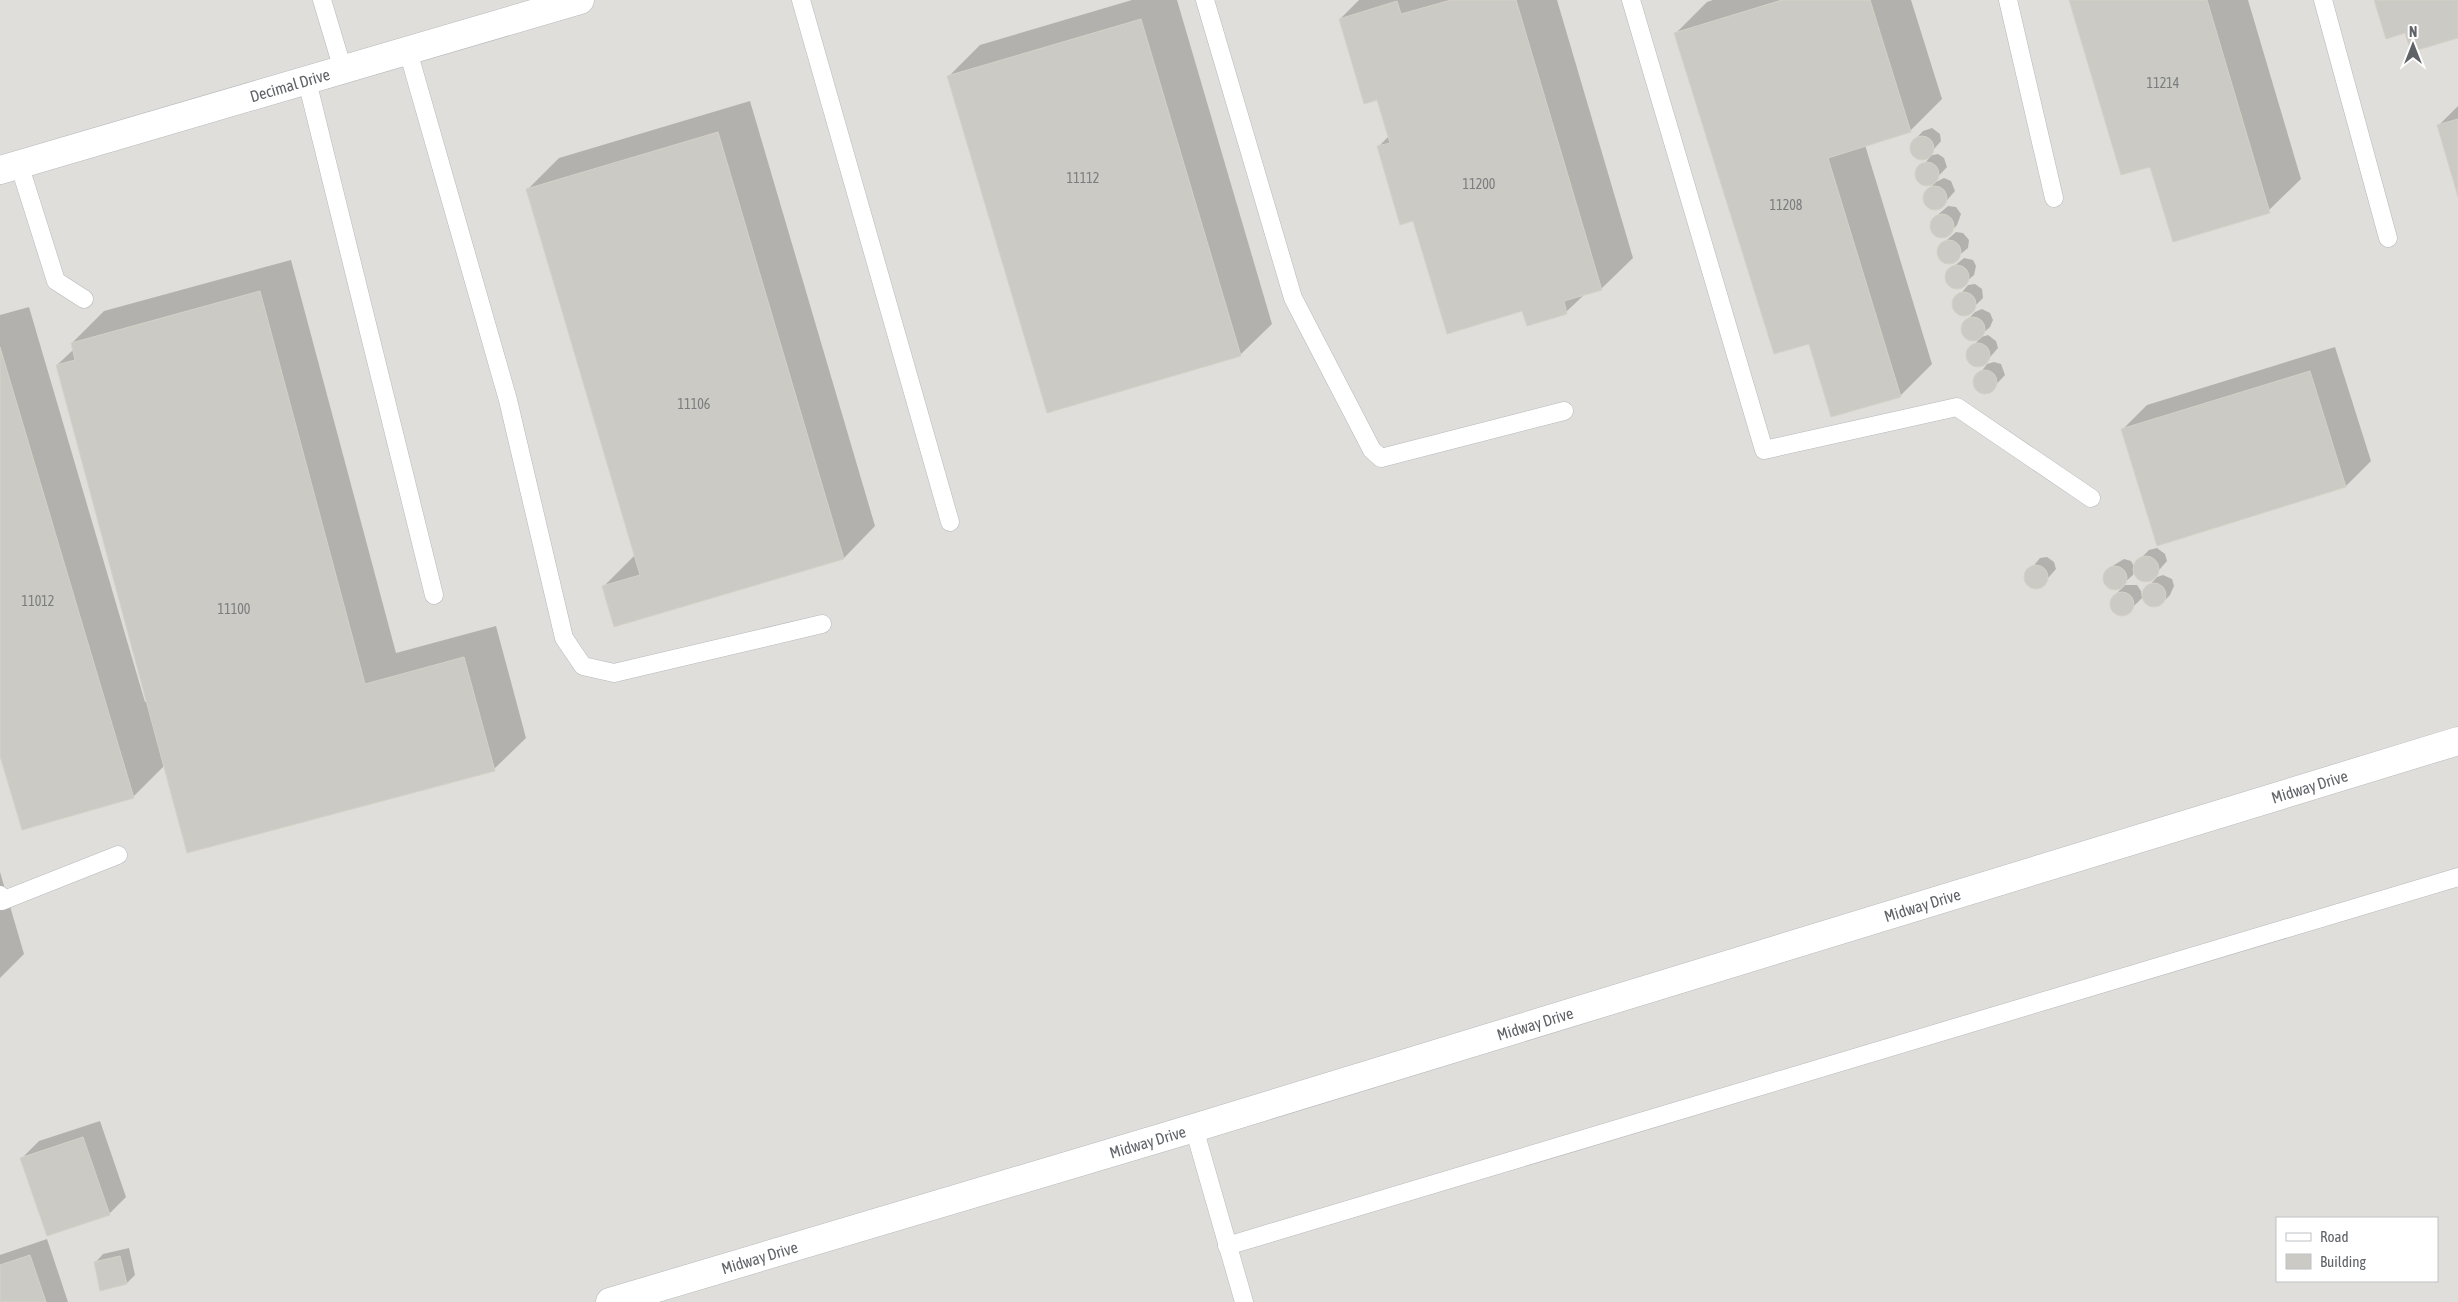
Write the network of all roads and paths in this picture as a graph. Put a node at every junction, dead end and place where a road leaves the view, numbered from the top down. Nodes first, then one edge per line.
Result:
1 (322, 0) edge
2 (580, 0) edge
3 (801, 0) edge
4 (1205, 0) edge
5 (1631, 0) edge
6 (2008, 0) edge
7 (2323, 0) edge
8 (408, 51) junction
9 (343, 70) junction
10 (307, 81) junction
11 (9, 167) edge
12 (2054, 198) dead end
13 (2388, 238) dead end
14 (84, 299) dead end
15 (1564, 411) dead end
16 (2090, 498) dead end
17 (950, 522) dead end
18 (434, 595) dead end
19 (822, 624) dead end
20 (2458, 741) edge
21 (118, 855) dead end
22 (2458, 876) edge
23 (0, 896) edge
24 (1194, 1128) junction
25 (1227, 1246) junction
26 (610, 1302) edge
27 (1244, 1302) edge

1 - 9 lane
2 - 8 street, Decimal Drive
3 - 17 lane
4 - 15 lane
5 - 16 lane
6 - 12 lane
7 - 13 lane
8 - 9 street, Decimal Drive
8 - 19 lane
9 - 10 street, Decimal Drive
10 - 11 street, Decimal Drive
10 - 18 lane
11 - 14 lane
20 - 24 street, Midway Drive
21 - 23 lane
22 - 25 lane
24 - 25 lane
24 - 26 street, Midway Drive
25 - 27 lane

